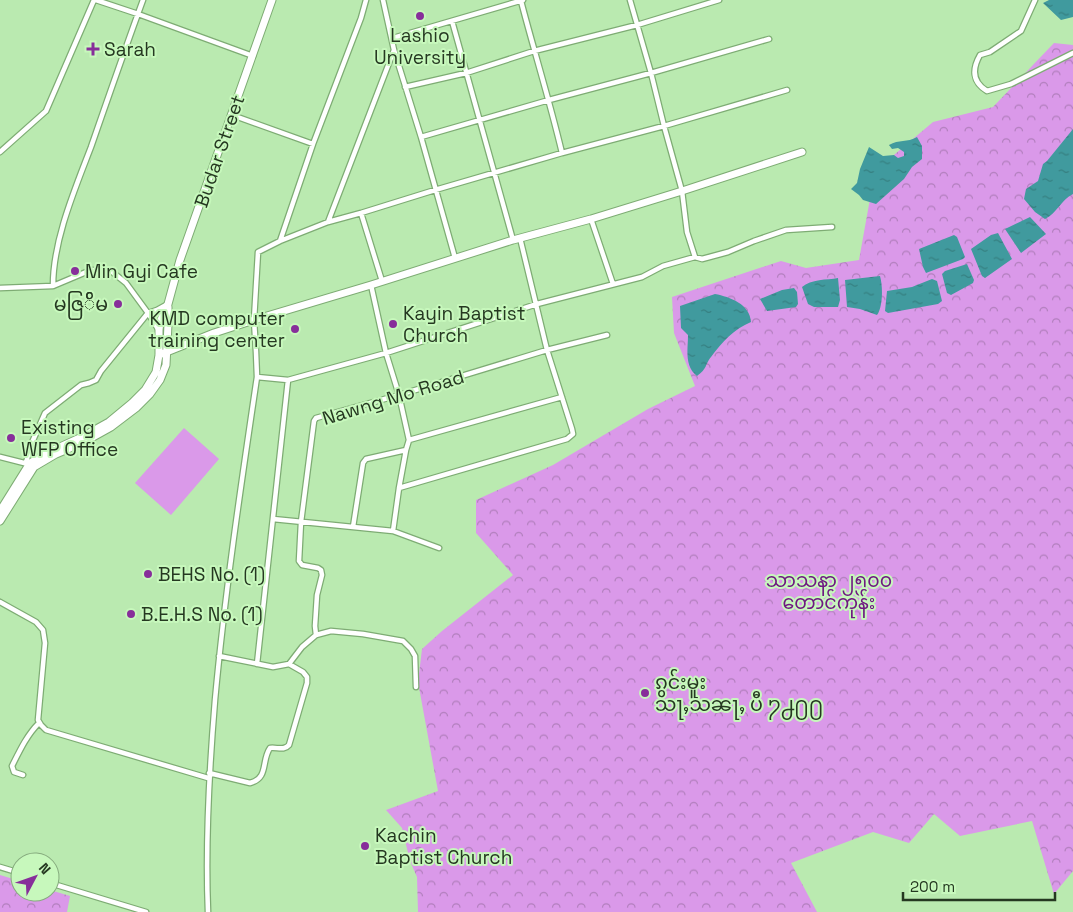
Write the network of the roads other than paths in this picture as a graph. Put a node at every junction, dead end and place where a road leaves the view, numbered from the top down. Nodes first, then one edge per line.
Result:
1 (95, 0) edge
2 (143, 0) edge
3 (272, 0) edge
4 (366, 0) edge
5 (383, 0) edge
6 (522, 0) edge
7 (630, 0) edge
8 (719, 0) edge
9 (1036, 0) edge
10 (138, 14) junction
11 (452, 21) junction
12 (638, 25) junction
13 (393, 38) junction
14 (769, 39) dead end
15 (394, 50) junction
16 (534, 51) junction
17 (1073, 53) edge
18 (252, 56) junction
19 (466, 73) junction
20 (652, 73) junction
21 (406, 88) junction
22 (787, 90) dead end
23 (549, 100) junction
24 (232, 115) junction
25 (480, 120) junction
26 (664, 126) junction
27 (421, 137) junction
28 (313, 144) junction
29 (0, 152) edge
30 (562, 152) junction
31 (802, 152) dead end
32 (495, 173) junction
33 (435, 190) junction
34 (682, 191) junction
35 (362, 213) junction
36 (592, 219) junction
37 (328, 222) junction
38 (832, 227) dead end
39 (516, 239) junction
40 (280, 240) junction
41 (695, 257) junction
42 (455, 258) junction
43 (382, 281) junction
44 (613, 284) junction
45 (371, 285) junction
46 (53, 286) junction
47 (0, 288) edge
48 (168, 304) junction
49 (537, 304) junction
50 (148, 313) junction
51 (254, 320) junction
52 (159, 330) junction
53 (607, 335) dead end
54 (547, 350) junction
55 (386, 353) junction
56 (162, 354) junction
57 (257, 377) junction
58 (288, 380) junction
59 (399, 395) junction
60 (562, 397) junction
61 (409, 440) junction
62 (406, 450) junction
63 (0, 458) edge
64 (30, 465) junction
65 (399, 488) junction
66 (0, 511) edge
67 (273, 519) junction
68 (0, 520) edge
69 (301, 522) junction
70 (353, 527) junction
71 (393, 531) junction
72 (439, 548) dead end
73 (0, 602) edge
74 (316, 635) junction
75 (219, 656) junction
76 (257, 664) junction
77 (289, 664) junction
78 (416, 687) dead end
79 (39, 723) junction
80 (23, 775) dead end
81 (209, 776) junction
82 (60, 886) edge
83 (146, 912) edge
84 (208, 912) edge

1 - 10 street
1 - 29 street
2 - 10 street
3 - 18 main road, Budar Street
4 - 28 street
5 - 13 street
6 - 11 street
6 - 16 street
7 - 12 street
8 - 12 street
9 - 17 street
10 - 18 street
10 - 46 street
11 - 13 street
11 - 19 street
12 - 16 street
12 - 20 street
13 - 15 street
14 - 20 street
15 - 21 street
15 - 37 street
16 - 19 street
16 - 23 street
18 - 24 main road, Budar Street
19 - 21 street
19 - 25 street
20 - 23 street
20 - 26 street
21 - 27 street
22 - 26 street
23 - 25 street
23 - 30 street
24 - 28 street
24 - 48 main road, Budar Street
25 - 27 street
25 - 32 street
26 - 30 street
26 - 34 street
27 - 33 street
28 - 40 street
30 - 32 street
31 - 34 main road
32 - 33 street
32 - 39 street
33 - 35 street
33 - 42 street
34 - 36 main road
34 - 41 street
35 - 37 street
35 - 43 street
36 - 39 main road
36 - 44 street
37 - 40 street
38 - 41 street
39 - 42 main road
39 - 49 street
40 - 51 street
41 - 44 street
42 - 43 main road
43 - 45 main road
44 - 49 street
45 - 51 main road
45 - 55 street
46 - 47 street
46 - 50 street
48 - 50 street
48 - 52 main road
48 - 56 main road
49 - 54 street
49 - 55 street
50 - 52 street
50 - 64 street
51 - 56 main road
51 - 57 street
52 - 56 main road
53 - 54 street, Nawng Mo Road
54 - 59 street, Nawng Mo Road
54 - 60 street
55 - 58 street
55 - 59 street
56 - 64 main road
57 - 58 street
57 - 75 street
58 - 67 street
59 - 61 street
59 - 69 street, Nawng Mo Road
60 - 61 street
60 - 65 street
61 - 62 street
62 - 65 street
62 - 70 street
63 - 64 street
64 - 66 main road
64 - 68 main road
65 - 71 street
67 - 69 street
67 - 76 street
69 - 70 street
69 - 74 street, Nawng Mo Road
70 - 71 street
71 - 72 street
73 - 79 street
74 - 77 street
74 - 78 street
75 - 76 street
75 - 81 street
76 - 77 street
77 - 81 street
79 - 80 street
79 - 81 street
81 - 84 street
82 - 83 street

